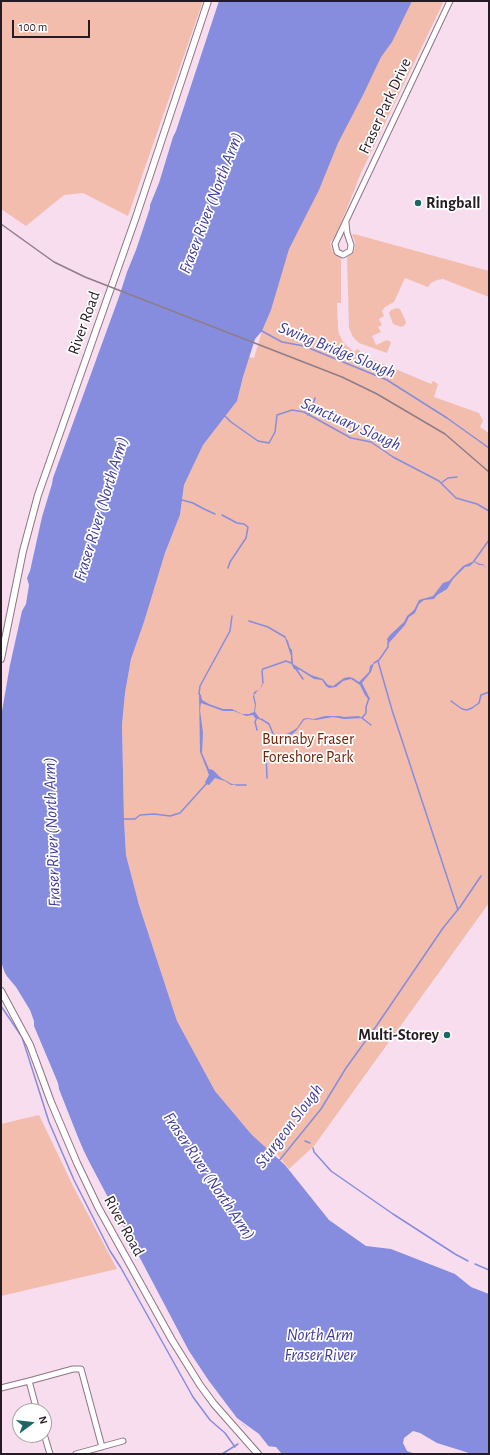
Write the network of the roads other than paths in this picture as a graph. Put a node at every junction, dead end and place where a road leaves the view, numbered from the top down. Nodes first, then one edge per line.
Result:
1 (208, 1) edge
2 (450, 1) edge
3 (346, 223) junction
4 (1, 659) edge
5 (1, 990) edge
6 (29, 1380) junction
7 (1, 1388) edge
8 (35, 1403) edge
9 (123, 1441) dead end
10 (47, 1443) edge
11 (102, 1447) junction
12 (50, 1454) edge
13 (76, 1454) edge
14 (258, 1454) edge

1 - 4 street, River Road
2 - 3 street, Fraser Park Drive
3 - 3 street, Fraser Park Drive
5 - 14 street, River Road
6 - 7 street
6 - 8 street
6 - 11 street
9 - 11 street
10 - 12 street
11 - 13 street

